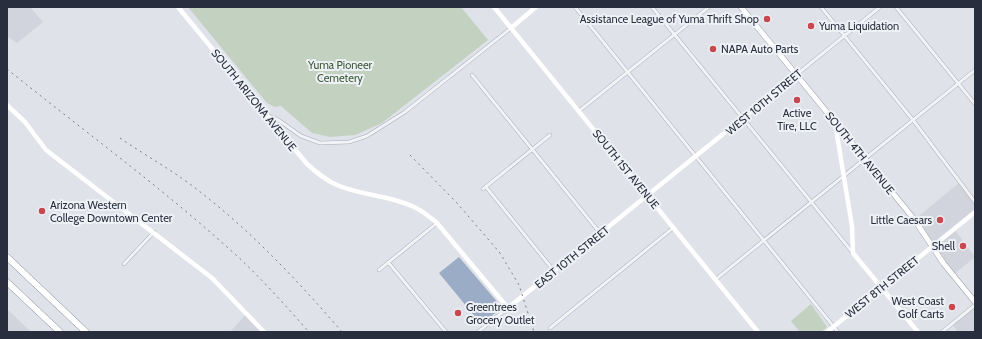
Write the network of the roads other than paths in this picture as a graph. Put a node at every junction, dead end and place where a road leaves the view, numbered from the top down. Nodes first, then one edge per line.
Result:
1 (178, 7) edge
2 (494, 7) edge
3 (536, 7) edge
4 (575, 7) edge
5 (652, 7) edge
6 (709, 7) edge
7 (741, 7) edge
8 (821, 7) edge
9 (880, 7) edge
10 (896, 7) edge
11 (510, 28) junction
12 (675, 34) junction
13 (845, 35) junction
14 (975, 70) edge
15 (628, 72) junction
16 (472, 75) dead end
17 (796, 75) junction
18 (958, 84) junction
19 (975, 104) edge
20 (7, 105) edge
21 (579, 112) junction
22 (267, 116) junction
23 (744, 118) junction
24 (913, 120) junction
25 (835, 123) junction
26 (550, 135) dead end
27 (532, 150) junction
28 (697, 156) junction
29 (864, 159) junction
30 (844, 176) junction
31 (648, 196) junction
32 (811, 202) junction
33 (975, 202) edge
34 (975, 212) edge
35 (437, 223) junction
36 (673, 228) junction
37 (154, 232) junction
38 (600, 233) junction
39 (764, 240) junction
40 (933, 247) junction
41 (853, 253) junction
42 (7, 257) edge
43 (388, 262) junction
44 (124, 264) dead end
45 (379, 270) dead end
46 (554, 271) junction
47 (716, 279) junction
48 (7, 282) edge
49 (882, 288) junction
50 (975, 302) edge
51 (975, 305) edge
52 (508, 308) junction
53 (834, 326) junction
54 (550, 328) dead end
55 (60, 332) edge
56 (86, 332) edge
57 (264, 332) edge
58 (446, 332) edge
59 (478, 332) edge
60 (758, 332) edge
61 (827, 332) edge
62 (838, 332) edge
63 (918, 332) edge
64 (942, 332) edge

1 - 22 street, SOUTH ARIZONA AVENUE
2 - 11 street, SOUTH 1ST AVENUE
3 - 11 street
4 - 15 street
5 - 12 street
6 - 12 street
7 - 17 main road, SOUTH 4TH AVENUE
8 - 13 street
9 - 13 street, WEST 10TH STREET
10 - 18 street
11 - 21 street, SOUTH 1ST AVENUE
11 - 22 street
12 - 15 street
12 - 23 street
13 - 17 street, WEST 10TH STREET
13 - 24 street
14 - 18 street
15 - 21 street
15 - 28 street
16 - 27 street
17 - 23 street, WEST 10TH STREET
17 - 25 main road, SOUTH 4TH AVENUE
18 - 19 street
18 - 24 street
20 - 37 street
21 - 31 street, SOUTH 1ST AVENUE
22 - 35 street, SOUTH ARIZONA AVENUE
23 - 28 street, WEST 10TH STREET
23 - 32 street
24 - 29 street
24 - 33 street
25 - 29 main road, SOUTH 4TH AVENUE
25 - 30 street
26 - 27 street
27 - 38 street
27 - 46 street
28 - 31 street, WEST 10TH STREET
28 - 39 street
29 - 30 street
29 - 40 main road, SOUTH 4TH AVENUE
30 - 32 street
30 - 41 street
31 - 36 street, SOUTH 1ST AVENUE
31 - 38 street, EAST 10TH STREET
32 - 39 street
32 - 41 street
34 - 40 street, WEST 8TH STREET
35 - 43 street
35 - 52 street, SOUTH ARIZONA AVENUE
36 - 47 street, SOUTH 1ST AVENUE
36 - 54 street
37 - 44 street
37 - 57 street
38 - 46 street, EAST 10TH STREET
39 - 47 street
39 - 53 street
40 - 49 street, WEST 8TH STREET
40 - 50 main road, SOUTH 4TH AVENUE
41 - 49 street
42 - 56 highway
43 - 45 street
43 - 58 street
46 - 52 street, EAST 10TH STREET
47 - 60 street, SOUTH 1ST AVENUE
48 - 55 highway
49 - 53 street, WEST 8TH STREET
49 - 63 street
51 - 64 street
52 - 59 street, EAST 10TH STREET
53 - 61 street, WEST 8TH STREET
53 - 62 street

